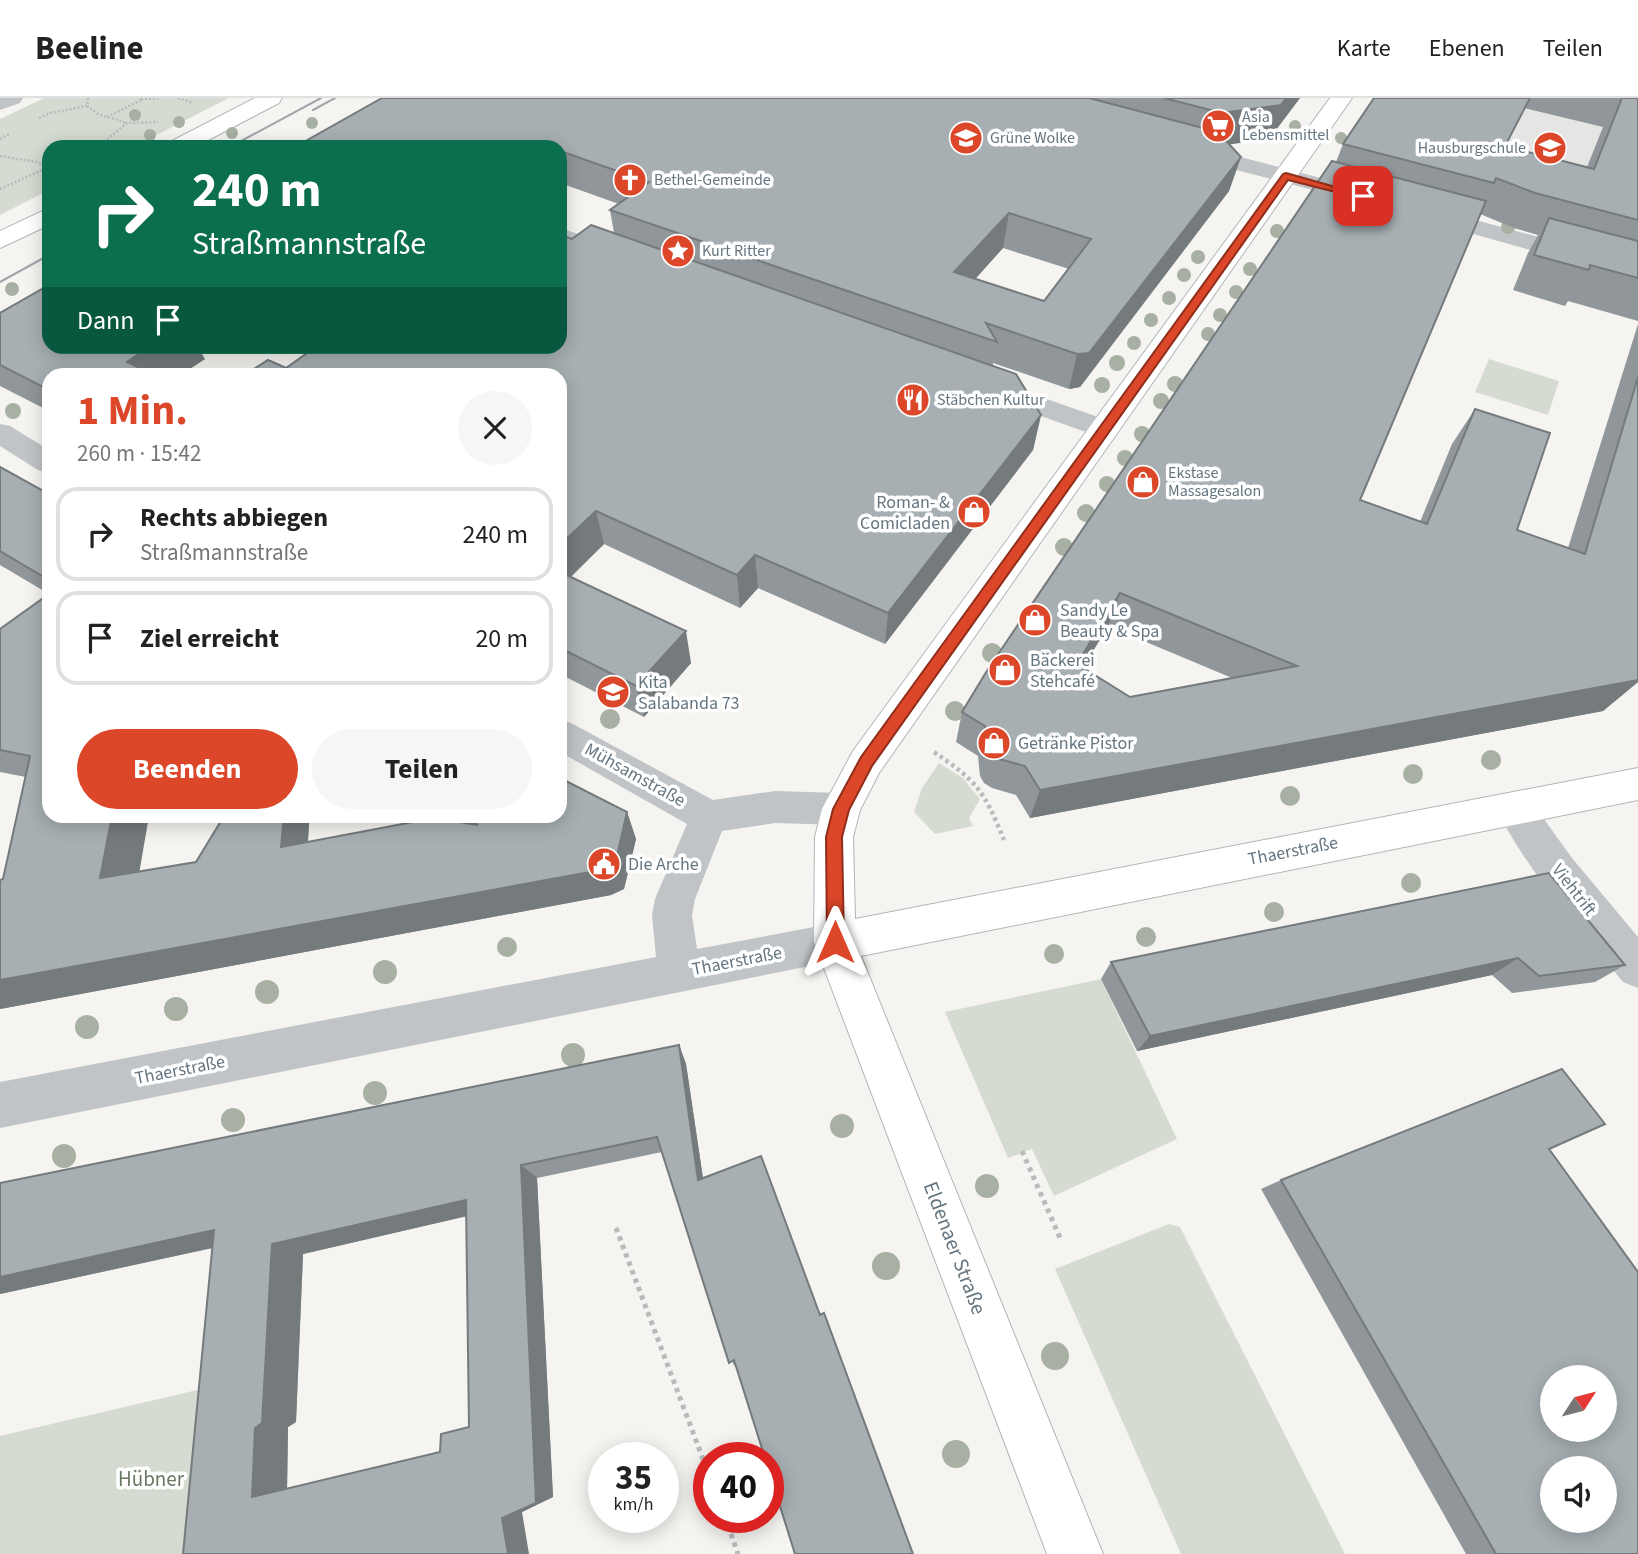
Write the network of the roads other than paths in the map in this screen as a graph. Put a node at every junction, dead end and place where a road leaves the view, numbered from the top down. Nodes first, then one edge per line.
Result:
1 (12, 98) edge
2 (271, 98) edge
3 (1341, 98) edge
4 (0, 104) edge
5 (191, 140) edge
6 (1162, 144) edge
7 (1286, 176) junction
8 (42, 209) edge
9 (567, 238) edge
10 (0, 241) edge
11 (649, 267) edge
12 (1638, 272) edge
13 (960, 378) edge
14 (1105, 430) junction
15 (0, 433) edge
16 (42, 459) edge
17 (567, 738) edge
18 (1638, 784) edge
19 (1515, 808) junction
20 (841, 809) junction
21 (709, 817) junction
22 (835, 942) junction
23 (1638, 968) edge
24 (678, 972) junction
25 (0, 1105) edge
26 (1075, 1554) edge

1 - 4 street
2 - 5 street
3 - 7 street
6 - 7 street
7 - 12 street
7 - 14 street
8 - 10 street
9 - 11 street
13 - 14 street
14 - 20 street
15 - 16 street
17 - 21 street, Mühsamstraße
18 - 19 street, Thaerstraße
19 - 22 street, Thaerstraße
19 - 23 street, Viehtrift
20 - 21 street
20 - 22 street
21 - 24 street
22 - 24 street, Thaerstraße
22 - 26 street, Eldenaer Straße
24 - 25 street, Thaerstraße

